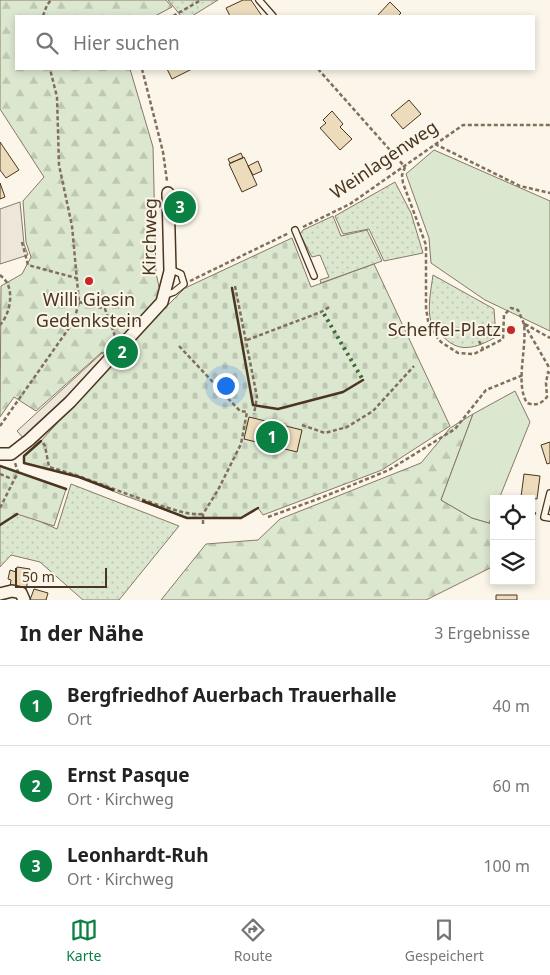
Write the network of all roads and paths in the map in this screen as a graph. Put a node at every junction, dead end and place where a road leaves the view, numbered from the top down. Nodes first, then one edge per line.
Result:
1 (51, 0) edge
2 (201, 0) edge
3 (259, 0) edge
4 (43, 15) edge
5 (175, 15) edge
6 (272, 15) edge
7 (50, 70) edge
8 (142, 70) edge
9 (319, 70) edge
10 (550, 125) edge
11 (435, 144) junction
12 (404, 167) junction
13 (168, 193) joint
14 (550, 193) edge
15 (295, 230) junction
16 (22, 242) dead end
17 (170, 271) junction
18 (0, 275) edge
19 (314, 276) dead end
20 (76, 278) junction
21 (184, 284) junction
22 (235, 286) dead end
23 (164, 296) junction
24 (79, 302) junction
25 (331, 306) dead end
26 (524, 323) junction
27 (0, 325) edge
28 (550, 338) edge
29 (246, 340) junction
30 (479, 341) dead end
31 (178, 346) dead end
32 (119, 349) junction
33 (483, 349) junction
34 (414, 366) dead end
35 (550, 369) edge
36 (550, 374) edge
37 (523, 375) junction
38 (254, 414) dead end
39 (302, 425) dead end
40 (0, 426) edge
41 (36, 434) junction
42 (6, 454) edge
43 (0, 474) edge
44 (12, 479) dead end
45 (550, 493) edge
46 (0, 508) edge
47 (203, 514) junction
48 (268, 517) dead end
49 (550, 518) edge
50 (203, 524) dead end
51 (0, 594) edge
52 (24, 600) edge

1 - 4 path
2 - 5 path
3 - 6 lane
7 - 20 path
8 - 13 path, Kirchweg
9 - 12 path
10 - 11 path, Weinlagenweg
11 - 12 path, Weinlagenweg
11 - 14 path
12 - 15 path, Weinlagenweg
12 - 33 path
13 - 17 street, Kirchweg
15 - 19 lane
15 - 21 path, Weinlagenweg
16 - 20 path
17 - 21 lane
17 - 23 street, Kirchweg
18 - 27 path
20 - 24 path
21 - 23 lane
22 - 29 path
23 - 32 street, Kirchweg
24 - 32 path
24 - 40 path
25 - 29 path
26 - 28 path
26 - 33 path
26 - 35 path
26 - 37 path
29 - 38 path
30 - 33 path
31 - 47 path
32 - 41 street, Kirchweg
34 - 39 path
36 - 37 path
37 - 48 path
41 - 42 street, Kirchweg
41 - 47 path
42 - 46 path
43 - 44 path
45 - 49 lane
47 - 50 path
51 - 52 street

